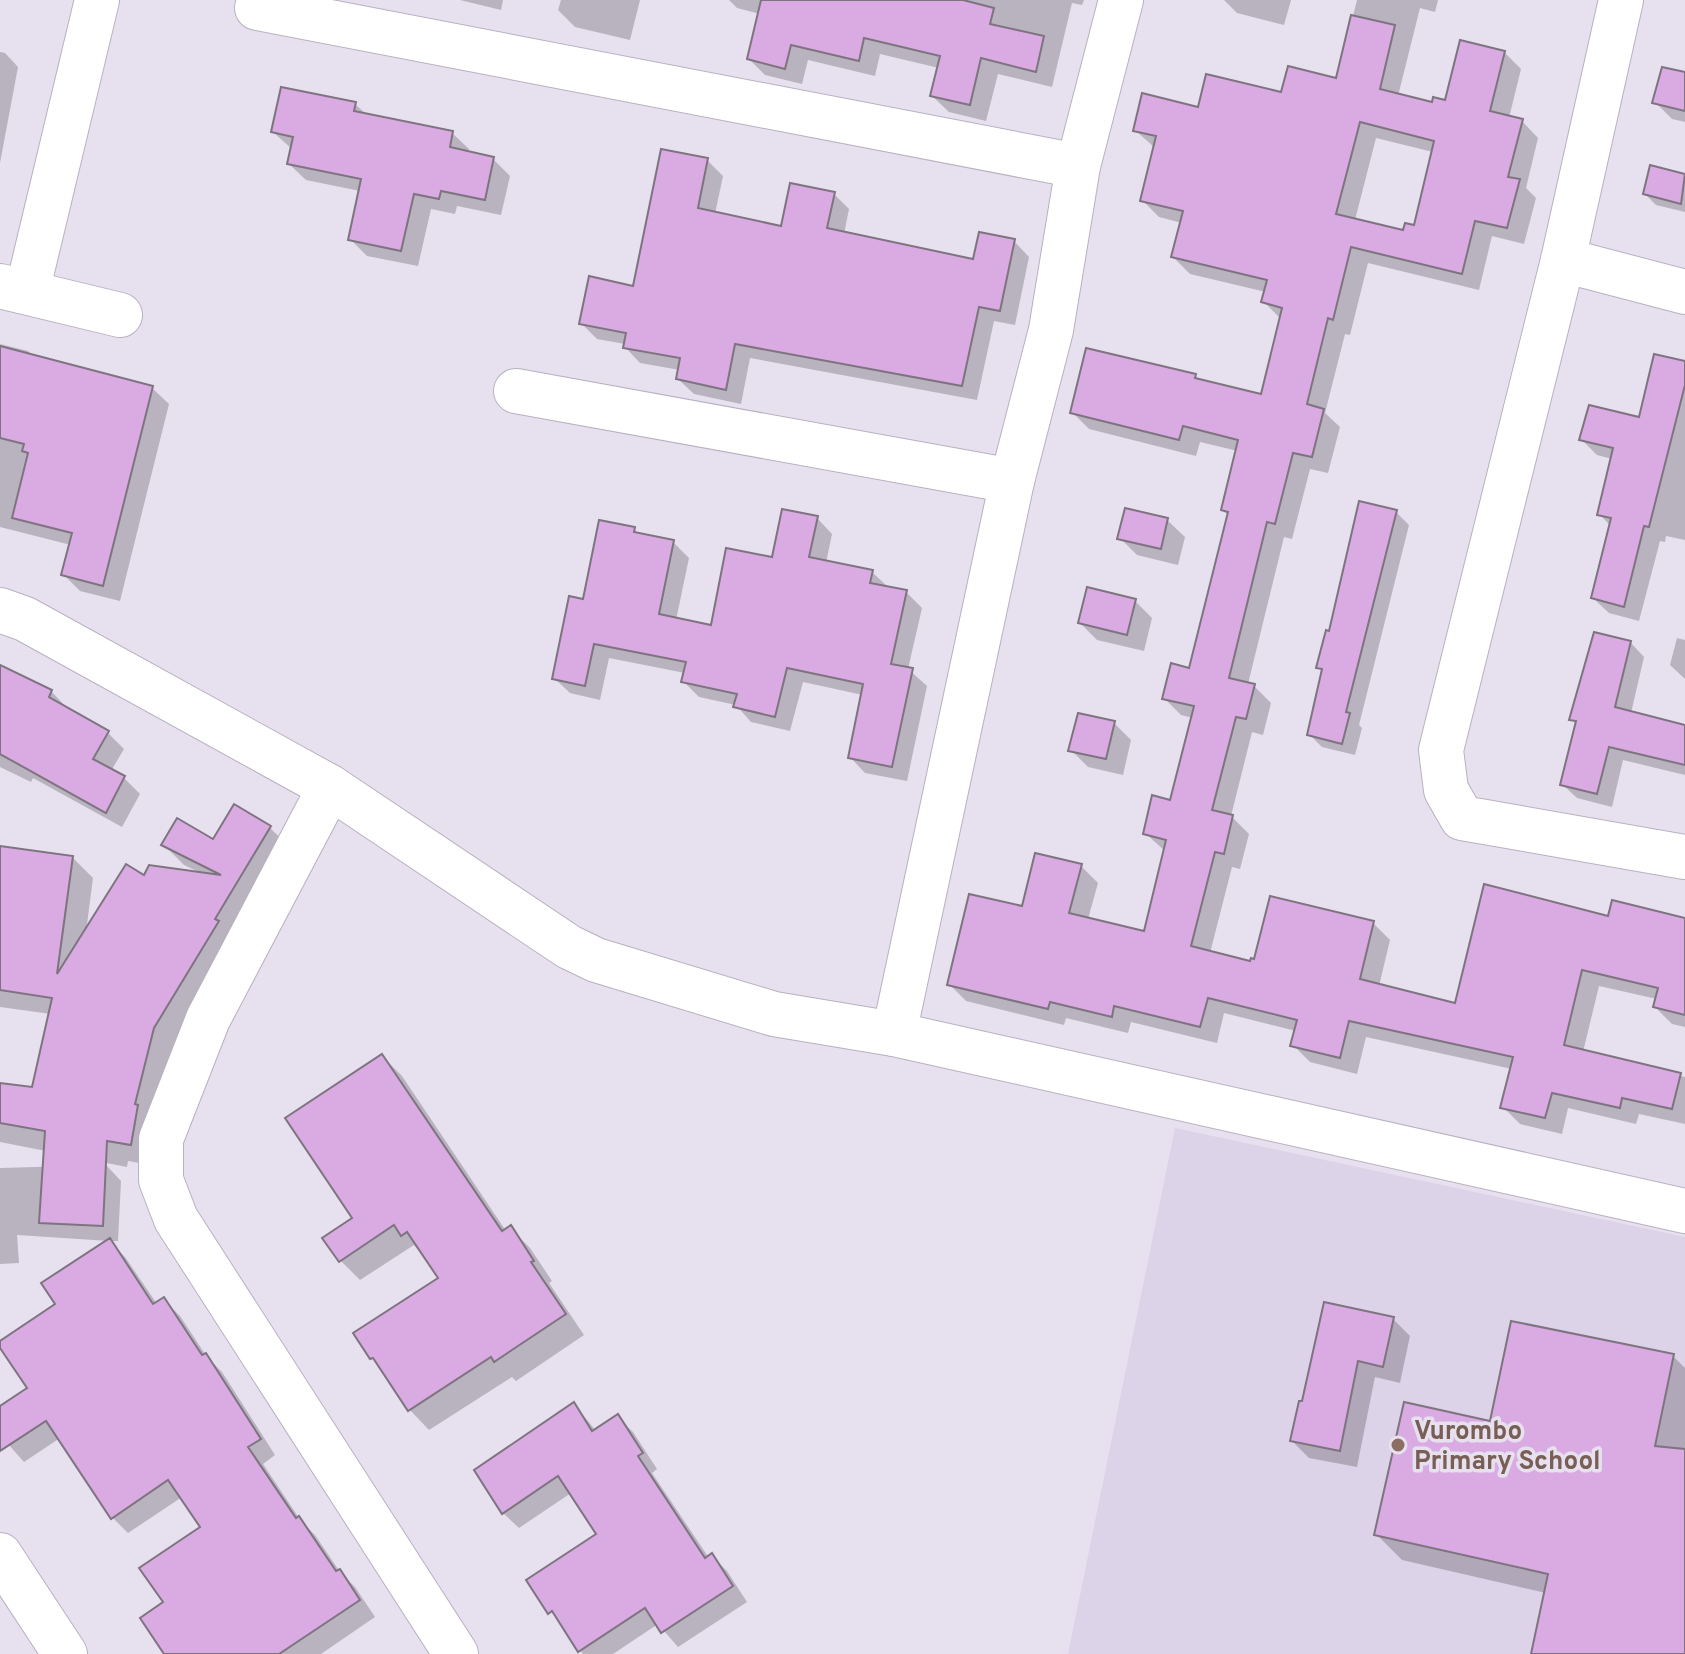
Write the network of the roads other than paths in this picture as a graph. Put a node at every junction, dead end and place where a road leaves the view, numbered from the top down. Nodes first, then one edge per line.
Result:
1 (97, 0) edge
2 (1121, 0) edge
3 (1621, 0) edge
4 (257, 8) dead end
5 (1078, 166) junction
6 (1563, 260) junction
7 (14, 289) edge
8 (1685, 292) edge
9 (120, 315) dead end
10 (516, 391) dead end
11 (1012, 481) junction
12 (0, 610) edge
13 (330, 787) junction
14 (1685, 857) edge
15 (894, 1034) junction
16 (1685, 1211) edge
17 (0, 1555) edge
18 (65, 1654) edge
19 (456, 1654) edge

1 - 7 street
2 - 5 street
3 - 6 street
4 - 5 street
5 - 11 street
6 - 8 street
6 - 14 street
7 - 9 street
10 - 11 street
11 - 15 street
12 - 13 street
13 - 15 street
13 - 19 street
15 - 16 street
17 - 18 street

